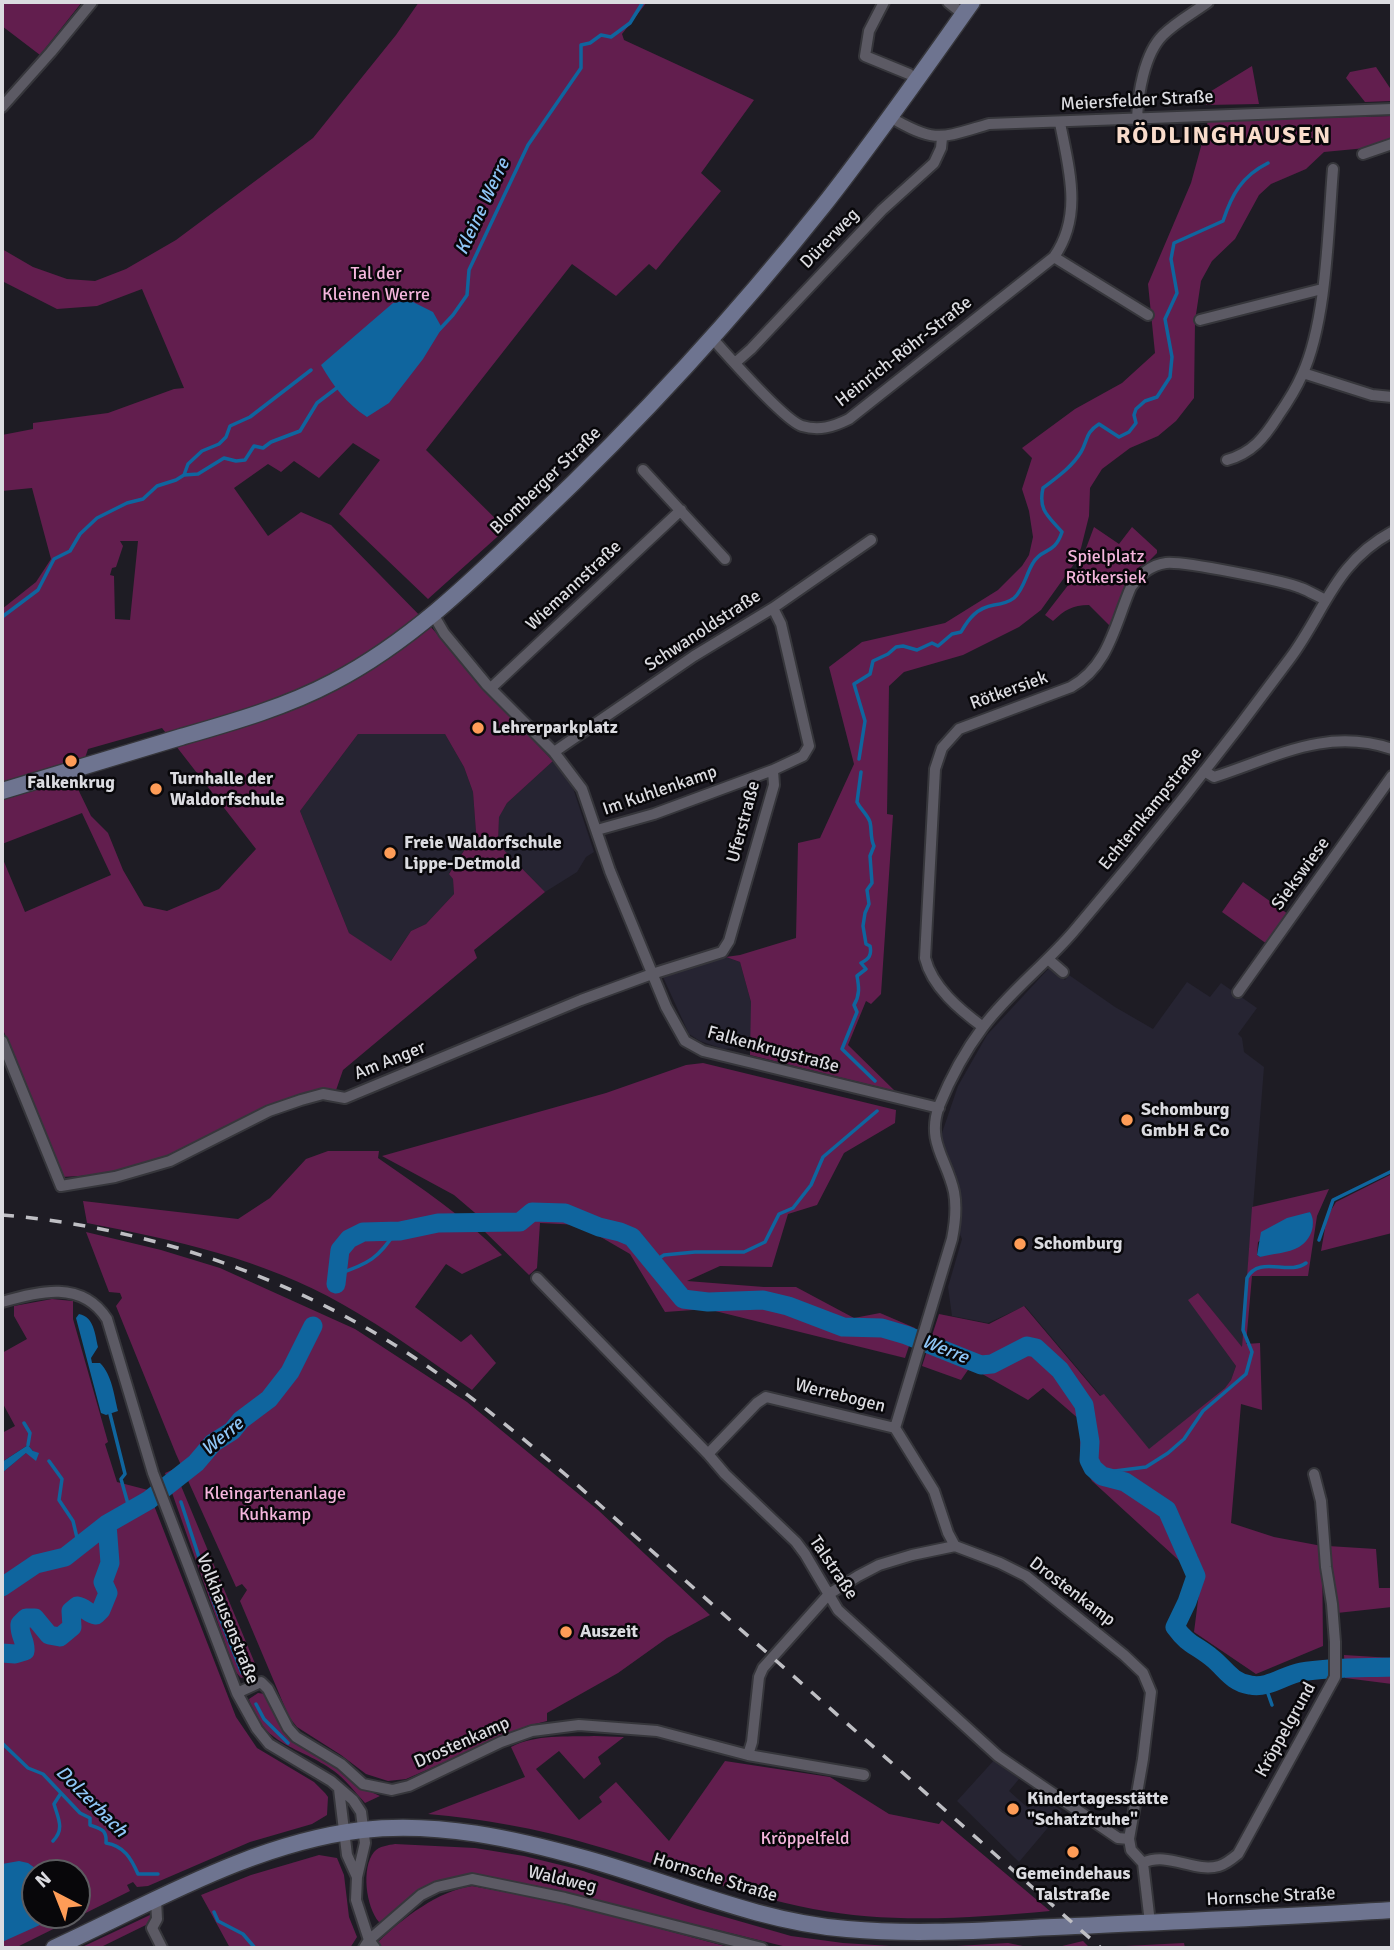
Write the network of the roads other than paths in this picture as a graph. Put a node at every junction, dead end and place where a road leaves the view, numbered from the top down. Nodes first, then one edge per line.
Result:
1 (92, 2) edge
2 (884, 2) edge
3 (948, 2) edge
4 (1208, 2) edge
5 (968, 8) edge
6 (909, 74) dead end
7 (2, 107) edge
8 (1392, 109) edge
9 (890, 117) junction
10 (1137, 119) junction
11 (1060, 123) junction
12 (942, 138) junction
13 (1392, 144) edge
14 (1363, 154) dead end
15 (1333, 169) dead end
16 (1054, 257) junction
17 (1322, 289) junction
18 (1148, 314) dead end
19 (1200, 320) dead end
20 (712, 338) junction
21 (735, 363) junction
22 (1303, 373) junction
23 (1392, 397) edge
24 (1227, 460) dead end
25 (643, 470) dead end
26 (681, 510) junction
27 (1392, 532) edge
28 (871, 540) dead end
29 (725, 559) dead end
30 (1325, 600) junction
31 (773, 608) junction
32 (433, 614) junction
33 (491, 688) junction
34 (1392, 749) edge
35 (554, 752) junction
36 (773, 771) junction
37 (1205, 771) junction
38 (1392, 776) edge
39 (2, 792) edge
40 (597, 830) junction
41 (1048, 959) junction
42 (1063, 972) dead end
43 (652, 974) junction
44 (1238, 992) dead end
45 (983, 1027) junction
46 (2, 1041) edge
47 (939, 1108) junction
48 (537, 1278) dead end
49 (2, 1302) edge
50 (895, 1428) junction
51 (708, 1454) junction
52 (1314, 1474) dead end
53 (955, 1546) junction
54 (829, 1594) junction
55 (237, 1693) junction
56 (748, 1755) junction
57 (864, 1774) dead end
58 (339, 1789) junction
59 (365, 1830) junction
60 (345, 1833) junction
61 (1129, 1839) junction
62 (1143, 1863) junction
63 (357, 1877) junction
64 (156, 1900) junction
65 (1392, 1910) edge
66 (1150, 1923) junction
67 (369, 1946) edge
68 (54, 1948) edge
69 (162, 1948) edge
70 (762, 1948) edge

1 - 7 street
2 - 6 street
3 - 5 street
4 - 10 street
5 - 9 main road, Blomberger Straße
8 - 10 street, Meiersfelder Straße
9 - 12 street
9 - 20 main road, Blomberger Straße
10 - 11 street, Meiersfelder Straße
11 - 12 street, Meiersfelder Straße
11 - 16 street, Heinrich-Röhr-Straße
12 - 21 street, Dürerweg
13 - 14 street
15 - 17 street
16 - 18 street
16 - 21 street, Heinrich-Röhr-Straße
17 - 19 street
17 - 22 street
20 - 21 street, Heinrich-Röhr-Straße
20 - 32 main road, Blomberger Straße
22 - 23 street
22 - 24 street
25 - 26 street
26 - 29 street
26 - 33 street, Wiemannstraße
27 - 30 street, Echternkampstraße
28 - 31 street, Schwanoldstraße
30 - 37 street, Echternkampstraße
30 - 45 street, Rötkersiek
31 - 35 street, Schwanoldstraße
31 - 36 street, Uferstraße
32 - 33 street, Falkenkrugstraße
32 - 39 main road, Blomberger Straße
33 - 35 street, Falkenkrugstraße
34 - 37 street
35 - 40 street, Falkenkrugstraße
36 - 40 street, Im Kuhlenkamp
36 - 43 street, Uferstraße
37 - 41 street, Echternkampstraße
38 - 44 street, Siekswiese
40 - 43 street, Falkenkrugstraße
41 - 42 street
41 - 45 street, Echternkampstraße
43 - 46 street, Am Anger
43 - 47 street, Falkenkrugstraße
45 - 47 street, Echternkampstraße
47 - 50 street
48 - 51 street, Talstraße
49 - 55 street, Volkhausenstraße
50 - 51 street, Werrebogen
50 - 53 street, Werrebogen
51 - 54 street, Talstraße
52 - 62 street, Kröppelgrund
53 - 54 street
53 - 61 street, Drostenkamp
54 - 56 street
54 - 61 street, Talstraße
55 - 56 street, Drostenkamp
55 - 58 street, Volkhausenstraße
56 - 57 street, Drostenkamp
58 - 59 street, Volkhausenstraße
58 - 60 street
59 - 60 main road, Hornsche Straße
59 - 63 street
59 - 66 main road, Hornsche Straße
60 - 63 street
60 - 64 main road, Hornsche Straße
61 - 62 street
62 - 66 street
63 - 67 street
64 - 68 main road, Hornsche Straße
64 - 69 street
65 - 66 main road, Hornsche Straße
67 - 70 street, Waldweg

